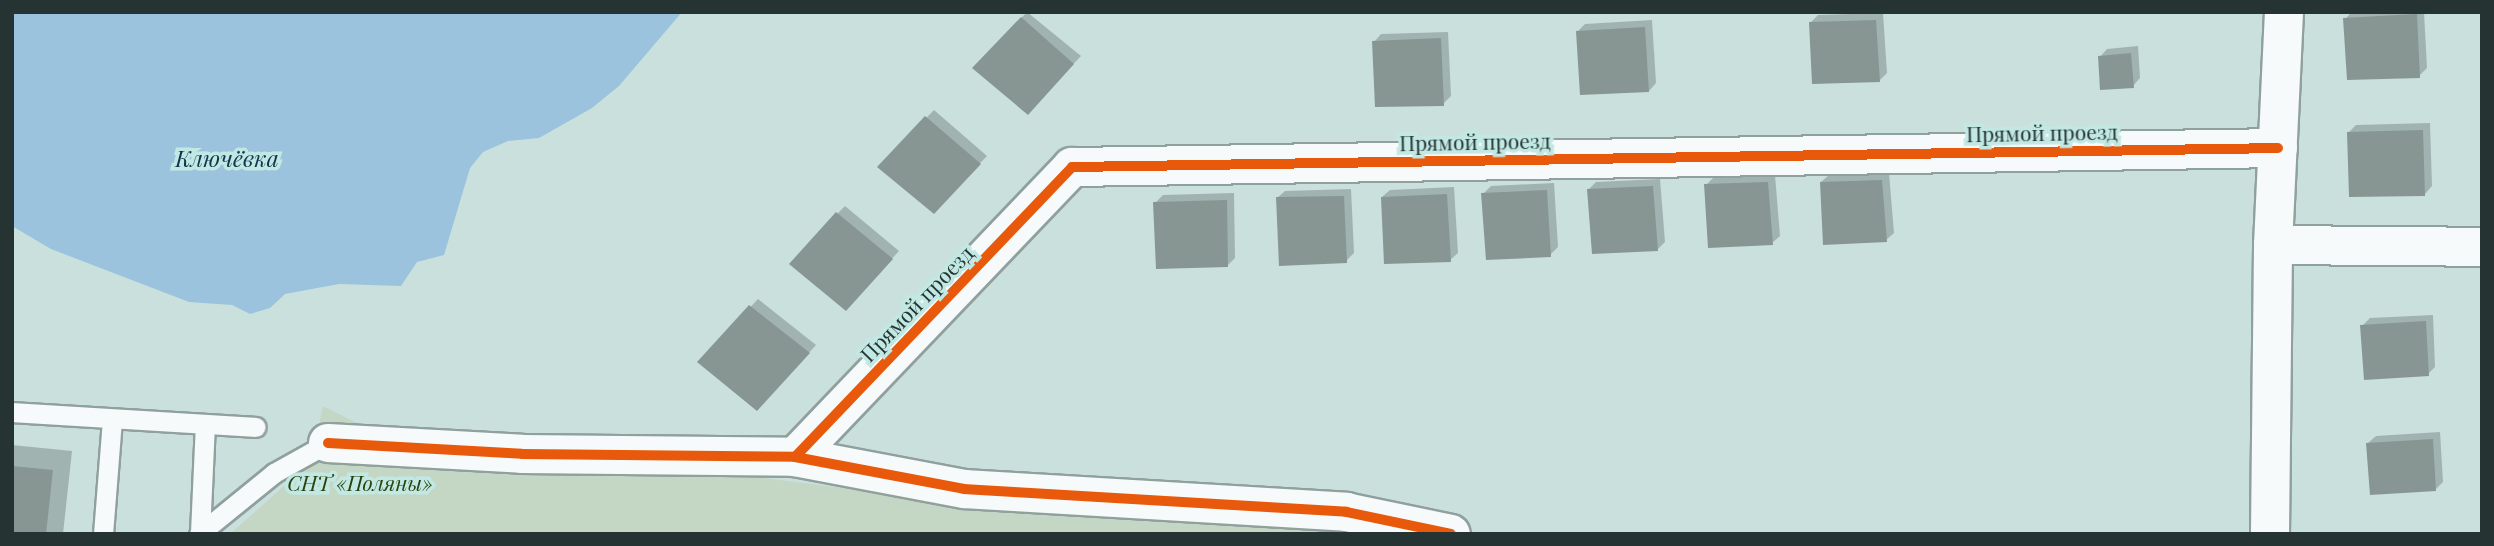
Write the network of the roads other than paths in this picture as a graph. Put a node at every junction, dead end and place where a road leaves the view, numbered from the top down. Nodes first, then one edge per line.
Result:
1 (2284, 12) edge
2 (2278, 148) junction
3 (2273, 244) junction
4 (2482, 247) edge
5 (12, 412) edge
6 (111, 419) junction
7 (205, 424) junction
8 (256, 427) dead end
9 (328, 443) joint
10 (796, 457) junction
11 (103, 534) edge
12 (200, 534) edge
13 (1451, 534) edge
14 (2270, 534) edge

1 - 2 street
2 - 3 street
2 - 10 street, Прямой проезд
3 - 4 street
3 - 14 street
5 - 6 lane
6 - 7 lane
6 - 11 lane
7 - 8 lane
7 - 12 lane
9 - 10 street
9 - 12 lane
10 - 13 street

